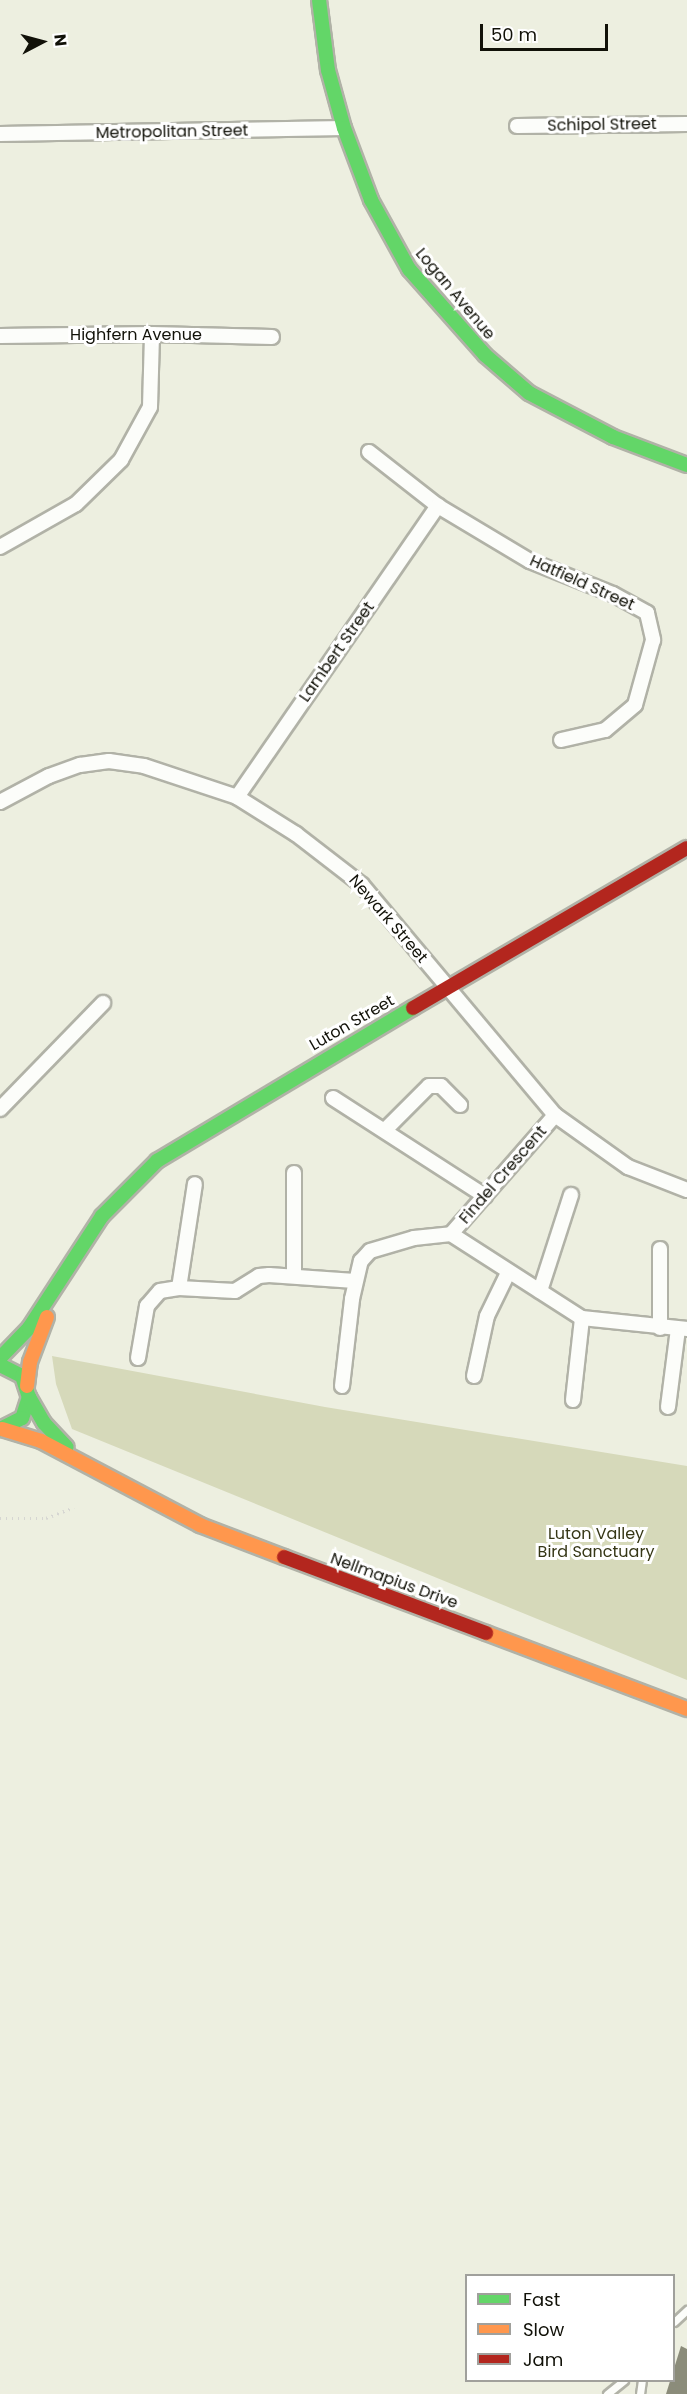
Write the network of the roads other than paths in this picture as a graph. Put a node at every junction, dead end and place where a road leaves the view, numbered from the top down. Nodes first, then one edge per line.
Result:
1 (319, 0) edge
2 (687, 124) edge
3 (517, 126) dead end
4 (344, 128) junction
5 (0, 134) edge
6 (152, 334) junction
7 (0, 336) edge
8 (273, 337) dead end
9 (369, 452) dead end
10 (687, 465) edge
11 (438, 506) junction
12 (0, 547) edge
13 (561, 740) dead end
14 (237, 797) junction
15 (0, 802) edge
16 (687, 848) edge
17 (448, 987) junction
18 (103, 1003) dead end
19 (333, 1098) dead end
20 (460, 1105) dead end
21 (0, 1109) edge
22 (555, 1115) junction
23 (385, 1130) junction
24 (294, 1173) dead end
25 (195, 1184) dead end
26 (687, 1190) edge
27 (485, 1196) junction
28 (571, 1196) dead end
29 (451, 1234) junction
30 (660, 1249) dead end
31 (69, 1268) junction
32 (508, 1273) junction
33 (294, 1275) junction
34 (355, 1281) junction
35 (179, 1288) junction
36 (540, 1292) junction
37 (582, 1318) junction
38 (660, 1328) junction
39 (682, 1329) edge
40 (0, 1358) edge
41 (138, 1358) dead end
42 (0, 1365) edge
43 (474, 1376) dead end
44 (342, 1386) dead end
45 (28, 1391) junction
46 (573, 1400) dead end
47 (668, 1407) dead end
48 (1, 1429) edge
49 (95, 1473) junction
50 (687, 1709) edge
51 (687, 2310) edge
52 (675, 2321) edge
53 (622, 2382) edge
54 (607, 2394) edge

1 - 4 street, Logan Avenue
2 - 3 street, Schipol Street
4 - 5 street, Metropolitan Street
4 - 10 street, Logan Avenue
6 - 7 street, Highfern Avenue
6 - 8 street, Highfern Avenue
6 - 12 street
9 - 11 street, Hatfield Street
11 - 13 street, Hatfield Street
11 - 14 street, Lambert Street
14 - 15 street, Newark Street
14 - 17 street, Newark Street
16 - 17 street, Luton Street
17 - 22 street, Newark Street
17 - 31 street, Luton Street
18 - 21 street
19 - 23 street
20 - 23 street
22 - 26 street, Newark Street
22 - 27 street, Findel Crescent
23 - 27 street
24 - 33 street
25 - 35 street
27 - 29 street, Findel Crescent
28 - 36 street
29 - 32 street
29 - 34 street
30 - 38 street
31 - 40 street, Luton Street
31 - 45 street, Luton Street
32 - 36 street
32 - 43 street
33 - 34 street
33 - 35 street
34 - 44 street
35 - 41 street
36 - 37 street
37 - 38 street
37 - 46 street
38 - 39 street
39 - 47 street
42 - 45 street, Nellmapius Drive
45 - 48 street
45 - 49 street, Nellmapius Drive
48 - 49 street, Nellmapius Drive
49 - 50 street, Nellmapius Drive
51 - 52 lane
53 - 54 lane

